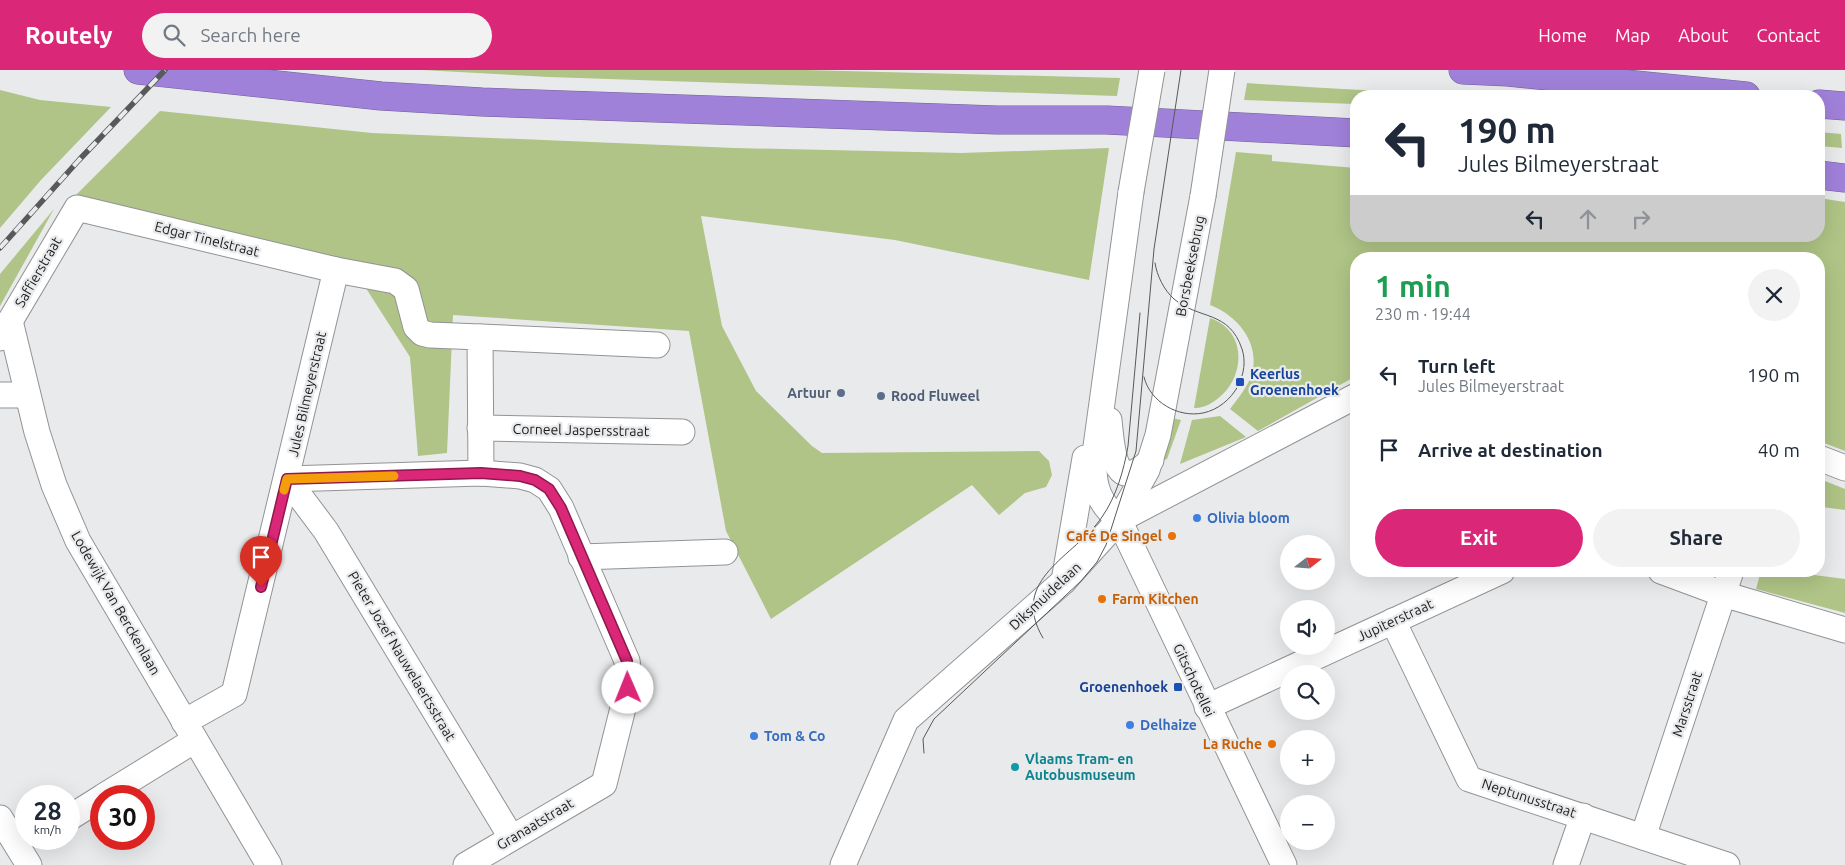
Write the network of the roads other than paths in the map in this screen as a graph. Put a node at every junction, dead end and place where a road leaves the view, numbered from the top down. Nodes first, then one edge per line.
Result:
1 (138, 70) edge
2 (1152, 70) edge
3 (1222, 70) edge
4 (1463, 70) edge
5 (1686, 90) edge
6 (1825, 104) edge
7 (1845, 106) edge
8 (1350, 132) edge
9 (1825, 175) edge
10 (1845, 178) edge
11 (77, 208) joint
12 (336, 270) junction
13 (5, 329) edge
14 (480, 337) junction
15 (657, 345) dead end
16 (1106, 382) junction
17 (0, 395) edge
18 (27, 395) junction
19 (1350, 399) edge
20 (480, 428) junction
21 (682, 432) dead end
22 (1151, 460) junction
23 (1825, 460) edge
24 (1845, 468) edge
25 (481, 473) junction
26 (287, 479) junction
27 (1119, 520) junction
28 (725, 552) dead end
29 (581, 557) junction
30 (1486, 577) edge
31 (1697, 577) edge
32 (1064, 581) junction
33 (1727, 582) edge
34 (1393, 621) junction
35 (1845, 630) edge
36 (1207, 707) junction
37 (190, 731) junction
38 (119, 785) edge
39 (1583, 816) junction
40 (0, 818) edge
41 (511, 837) junction
42 (1643, 837) junction
43 (27, 851) edge
44 (491, 859) edge
45 (1713, 863) edge
46 (269, 865) edge
47 (466, 865) edge
48 (843, 865) edge
49 (1284, 865) edge
50 (1566, 865) edge

1 - 8 highway
2 - 16 street, bridge
3 - 22 street, Borsbeeksebrug, bridge
4 - 5 highway
6 - 7 highway
9 - 10 highway
11 - 12 street, Edgar Tinelstraat
11 - 13 street, Saffierstraat
12 - 14 street
12 - 26 street, Jules Bilmeyerstraat
13 - 18 street, Lodewijk Van Berckenlaan
14 - 15 street
14 - 20 street
16 - 22 street
16 - 27 street
16 - 32 street
17 - 18 street
18 - 37 street, Lodewijk Van Berckenlaan
19 - 27 street, Diksmuidelaan
20 - 21 street, Corneel Jaspersstraat
20 - 25 street
22 - 27 street, Borsbeeksebrug
23 - 24 street
25 - 26 street
25 - 29 street
26 - 37 street, Jules Bilmeyerstraat
26 - 41 street, Pieter Jozef Nauwelaertsstraat
27 - 32 street, Diksmuidelaan
27 - 36 street, Gitschotellei
28 - 29 street
29 - 41 street, Granaatstraat
30 - 34 street, Jupiterstraat
31 - 33 street
32 - 48 street, Diksmuidelaan
33 - 35 street
33 - 42 street, Marsstraat
34 - 36 street, Jupiterstraat
34 - 39 street, Neptunusstraat
36 - 49 street, Gitschotellei
37 - 38 street, Jules Bilmeyerstraat
37 - 46 street, Lodewijk Van Berckenlaan
39 - 42 street, Neptunusstraat
39 - 50 street
40 - 43 street
41 - 44 street, Granaatstraat
42 - 45 street, Neptunusstraat
44 - 47 street, Granaatstraat

